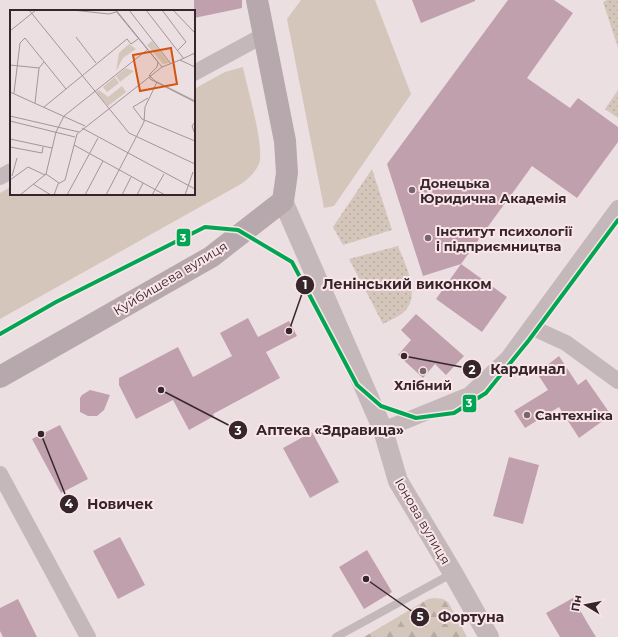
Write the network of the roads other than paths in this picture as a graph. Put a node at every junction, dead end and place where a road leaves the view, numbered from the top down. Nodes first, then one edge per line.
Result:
1 (257, 0) edge
2 (264, 36) junction
3 (195, 72) edge
4 (10, 172) edge
5 (0, 177) edge
6 (283, 201) junction
7 (618, 208) edge
8 (531, 327) junction
9 (0, 378) edge
10 (618, 381) edge
11 (383, 430) junction
12 (0, 474) edge
13 (453, 573) junction
14 (88, 637) edge
15 (336, 637) edge
16 (489, 637) edge

1 - 2 main road
2 - 3 street
2 - 6 main road
4 - 5 street
6 - 9 main road, Куйбишева вулиця
6 - 11 street, Іонова вулиця
7 - 8 street
8 - 10 street
8 - 11 street
11 - 13 street, Іонова вулиця
12 - 14 street
13 - 15 lane
13 - 16 street, Іонова вулиця

